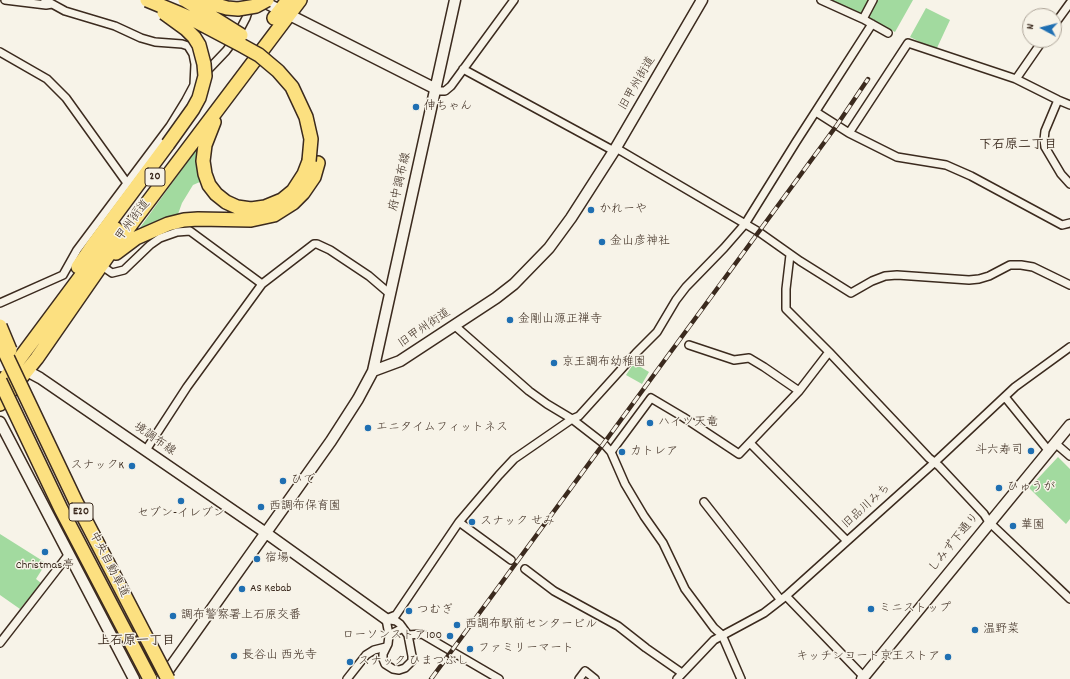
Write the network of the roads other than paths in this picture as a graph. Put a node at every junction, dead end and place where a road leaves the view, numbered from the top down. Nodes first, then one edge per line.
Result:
1 (6, 0) edge
2 (147, 0) edge
3 (185, 0) edge
4 (199, 0) edge
5 (252, 0) edge
6 (261, 0) edge
7 (267, 0) edge
8 (300, 0) edge
9 (455, 0) edge
10 (514, 0) edge
11 (702, 0) edge
12 (821, 0) edge
13 (873, 0) edge
14 (49, 2) edge
15 (1070, 3) edge
16 (286, 8) edge
17 (1062, 14) edge
18 (863, 19) junction
19 (872, 24) junction
20 (888, 33) dead end
21 (1037, 48) edge
22 (0, 52) edge
23 (463, 69) junction
24 (247, 70) junction
25 (1016, 79) junction
26 (193, 86) junction
27 (436, 89) junction
28 (1058, 100) junction
29 (1070, 105) edge
30 (816, 112) junction
31 (849, 133) junction
32 (615, 149) junction
33 (314, 162) junction
34 (127, 183) junction
35 (1070, 184) edge
36 (1070, 223) edge
37 (745, 224) junction
38 (790, 255) junction
39 (101, 267) junction
40 (262, 284) junction
41 (1070, 285) edge
42 (390, 294) junction
43 (0, 303) edge
44 (48, 320) junction
45 (454, 325) junction
46 (0, 326) edge
47 (0, 342) edge
48 (690, 345) dead end
49 (1070, 347) edge
50 (829, 352) junction
51 (0, 366) edge
52 (13, 368) junction
53 (27, 371) junction
54 (373, 371) junction
55 (0, 381) edge
56 (0, 385) edge
57 (799, 391) junction
58 (1005, 398) junction
59 (0, 400) edge
60 (0, 404) edge
61 (572, 419) junction
62 (0, 422) edge
63 (1070, 425) edge
64 (40, 426) junction
65 (750, 443) junction
66 (1052, 447) junction
67 (146, 450) junction
68 (612, 452) junction
69 (1070, 456) edge
70 (935, 462) junction
71 (704, 502) dead end
72 (61, 509) junction
73 (459, 522) junction
74 (989, 522) junction
75 (266, 533) junction
76 (847, 541) junction
77 (69, 554) junction
78 (511, 560) dead end
79 (525, 569) dead end
80 (783, 597) junction
81 (1070, 599) edge
82 (386, 619) junction
83 (403, 628) junction
84 (389, 635) junction
85 (408, 635) junction
86 (722, 635) junction
87 (0, 643) edge
88 (386, 647) junction
89 (682, 673) junction
90 (863, 678) edge
91 (134, 679) edge
92 (150, 679) edge
93 (162, 679) edge
94 (168, 679) edge
95 (347, 679) edge
96 (499, 679) edge
97 (579, 679) edge
98 (595, 679) edge
99 (677, 679) edge
100 (741, 679) edge

1 - 14 street
2 - 33 highway, bridge
2 - 44 highway, bridge
3 - 33 highway, bridge
4 - 7 highway, bridge
5 - 26 street
6 - 16 main road
8 - 16 highway, 甲州街道 / 20
9 - 27 main road, 府中調布線
10 - 23 street
11 - 32 main road, 旧甲州街道
12 - 18 street
13 - 18 street
14 - 26 street
15 - 17 street
16 - 24 highway, 甲州街道 / 20
16 - 27 main road
16 - 44 highway, 甲州街道 / 20
18 - 19 street
19 - 20 street
19 - 30 street
21 - 25 street
22 - 34 street
23 - 27 street
23 - 32 street
24 - 33 highway
24 - 39 highway, 甲州街道 / 20
25 - 28 street
25 - 31 street
26 - 34 street
27 - 42 main road, 府中調布線
28 - 29 street
28 - 35 street
30 - 31 street
30 - 37 street
31 - 36 street
32 - 37 street
32 - 45 main road, 旧甲州街道
33 - 39 highway
34 - 43 street
37 - 38 street
37 - 61 street
38 - 41 street
38 - 50 street
39 - 40 street
39 - 53 highway, 甲州街道 / 20
40 - 42 street
40 - 67 street
42 - 54 main road, 府中調布線
44 - 52 highway, 甲州街道 / 20
45 - 54 main road, 旧甲州街道
45 - 61 street
46 - 64 highway, bridge
47 - 64 highway, 中央自動車道 / E20, bridge
48 - 57 street
49 - 58 street, 旧品川みち
50 - 57 street
50 - 70 street
51 - 52 main road, 境調布線
52 - 53 main road, 境調布線
52 - 56 highway, 甲州街道 / 20
53 - 60 highway, 甲州街道 / 20
53 - 67 main road, 境調布線
54 - 75 main road
55 - 72 highway, 中央自動車道 / E20, bridge
57 - 65 street
58 - 66 street
58 - 70 street, 旧品川みち
59 - 72 highway, bridge
61 - 68 street
61 - 73 street
62 - 77 main road
63 - 66 main road, しみず下通り
64 - 94 highway, 中央自動車道 / E20, bridge
65 - 68 street
65 - 76 street
66 - 69 street
66 - 74 main road, しみず下通り
67 - 75 main road, 境調布線
68 - 86 street
70 - 74 street
70 - 76 street, 旧品川みち
71 - 80 street
72 - 92 highway, 中央自動車道 / E20, bridge
73 - 78 street
73 - 82 street
74 - 81 street
74 - 90 main road, しみず下通り
75 - 82 main road, 境調布線
75 - 93 main road
76 - 80 street, 旧品川みち
77 - 87 street
77 - 91 main road
79 - 89 street
80 - 86 street, 旧品川みち
80 - 90 street
82 - 83 street
82 - 84 street
83 - 84 street
83 - 85 street
84 - 88 street
85 - 88 street
85 - 96 street
86 - 89 street, 旧品川みち
86 - 100 street
88 - 95 street
89 - 99 street, 旧品川みち
97 - 98 street

